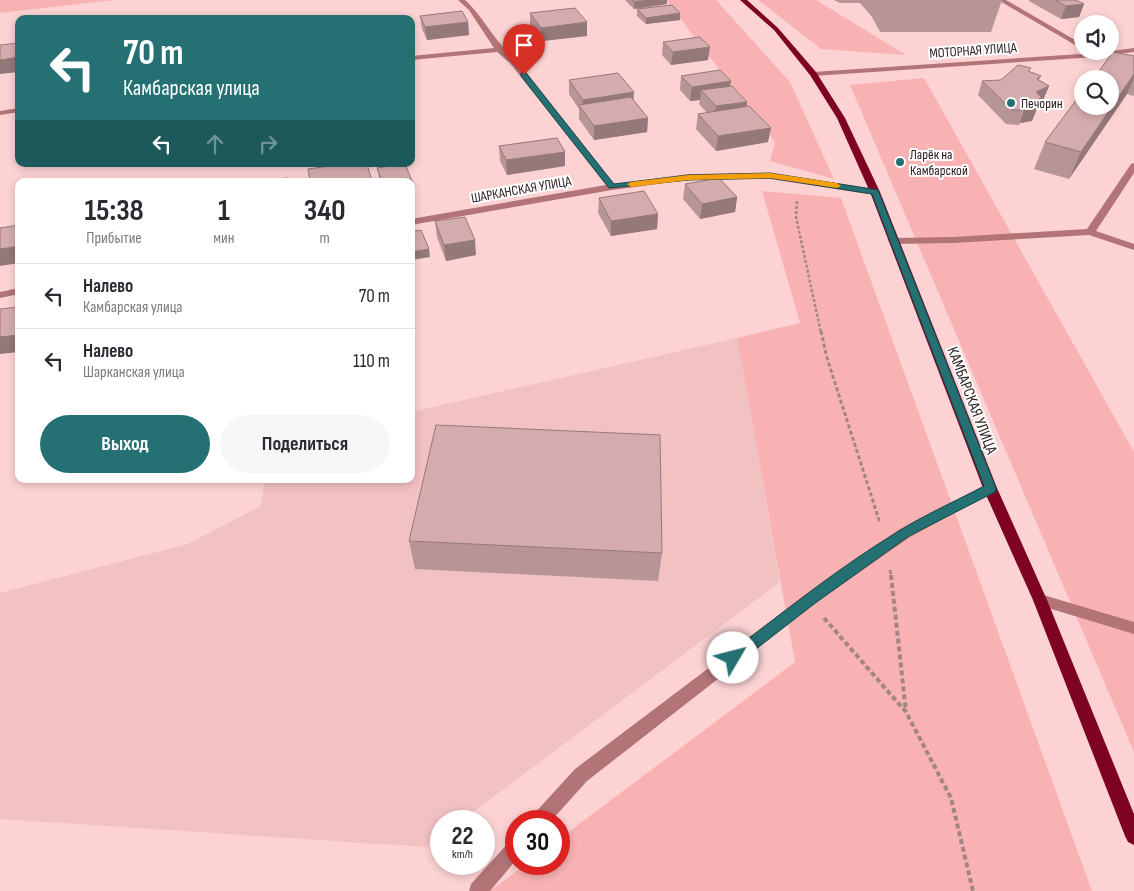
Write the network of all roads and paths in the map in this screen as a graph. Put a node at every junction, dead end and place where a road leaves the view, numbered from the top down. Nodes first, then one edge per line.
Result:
1 (461, 0) edge
2 (744, 0) edge
3 (1001, 0) edge
4 (1074, 42) edge
5 (499, 50) junction
6 (1134, 50) edge
7 (1119, 51) edge
8 (1074, 54) edge
9 (415, 58) edge
10 (1119, 60) edge
11 (1124, 61) edge
12 (813, 74) junction
13 (15, 111) edge
14 (0, 113) edge
15 (1132, 172) edge
16 (797, 180) junction
17 (612, 186) junction
18 (875, 192) junction
19 (415, 221) edge
20 (1090, 232) junction
21 (893, 241) junction
22 (1134, 246) edge
23 (15, 292) edge
24 (0, 295) edge
25 (827, 358) dead end
26 (990, 488) junction
27 (809, 600) junction
28 (1040, 600) junction
29 (1134, 628) edge
30 (550, 810) edge
31 (1134, 836) edge
32 (505, 860) edge
33 (478, 891) edge
34 (974, 891) edge

1 - 5 street
2 - 12 main road, КАМБАРСКАЯ УЛИЦА
3 - 4 street
5 - 9 street
5 - 17 street
6 - 7 street, МОТОРНАЯ УЛИЦА
8 - 12 street, МОТОРНАЯ УЛИЦА
10 - 11 street
12 - 18 main road, КАМБАРСКАЯ УЛИЦА
13 - 14 street
15 - 20 street
16 - 17 street, ШАРКАНСКАЯ УЛИЦА
16 - 18 street, ШАРКАНСКАЯ УЛИЦА
16 - 25 path
17 - 19 street, ШАРКАНСКАЯ УЛИЦА
18 - 21 main road, КАМБАРСКАЯ УЛИЦА
20 - 21 street
20 - 22 street
21 - 26 main road, КАМБАРСКАЯ УЛИЦА
23 - 24 street
26 - 27 street
26 - 28 main road, КАМБАРСКАЯ УЛИЦА
27 - 30 street
27 - 34 path
28 - 29 street
28 - 31 main road, КАМБАРСКАЯ УЛИЦА
32 - 33 street

